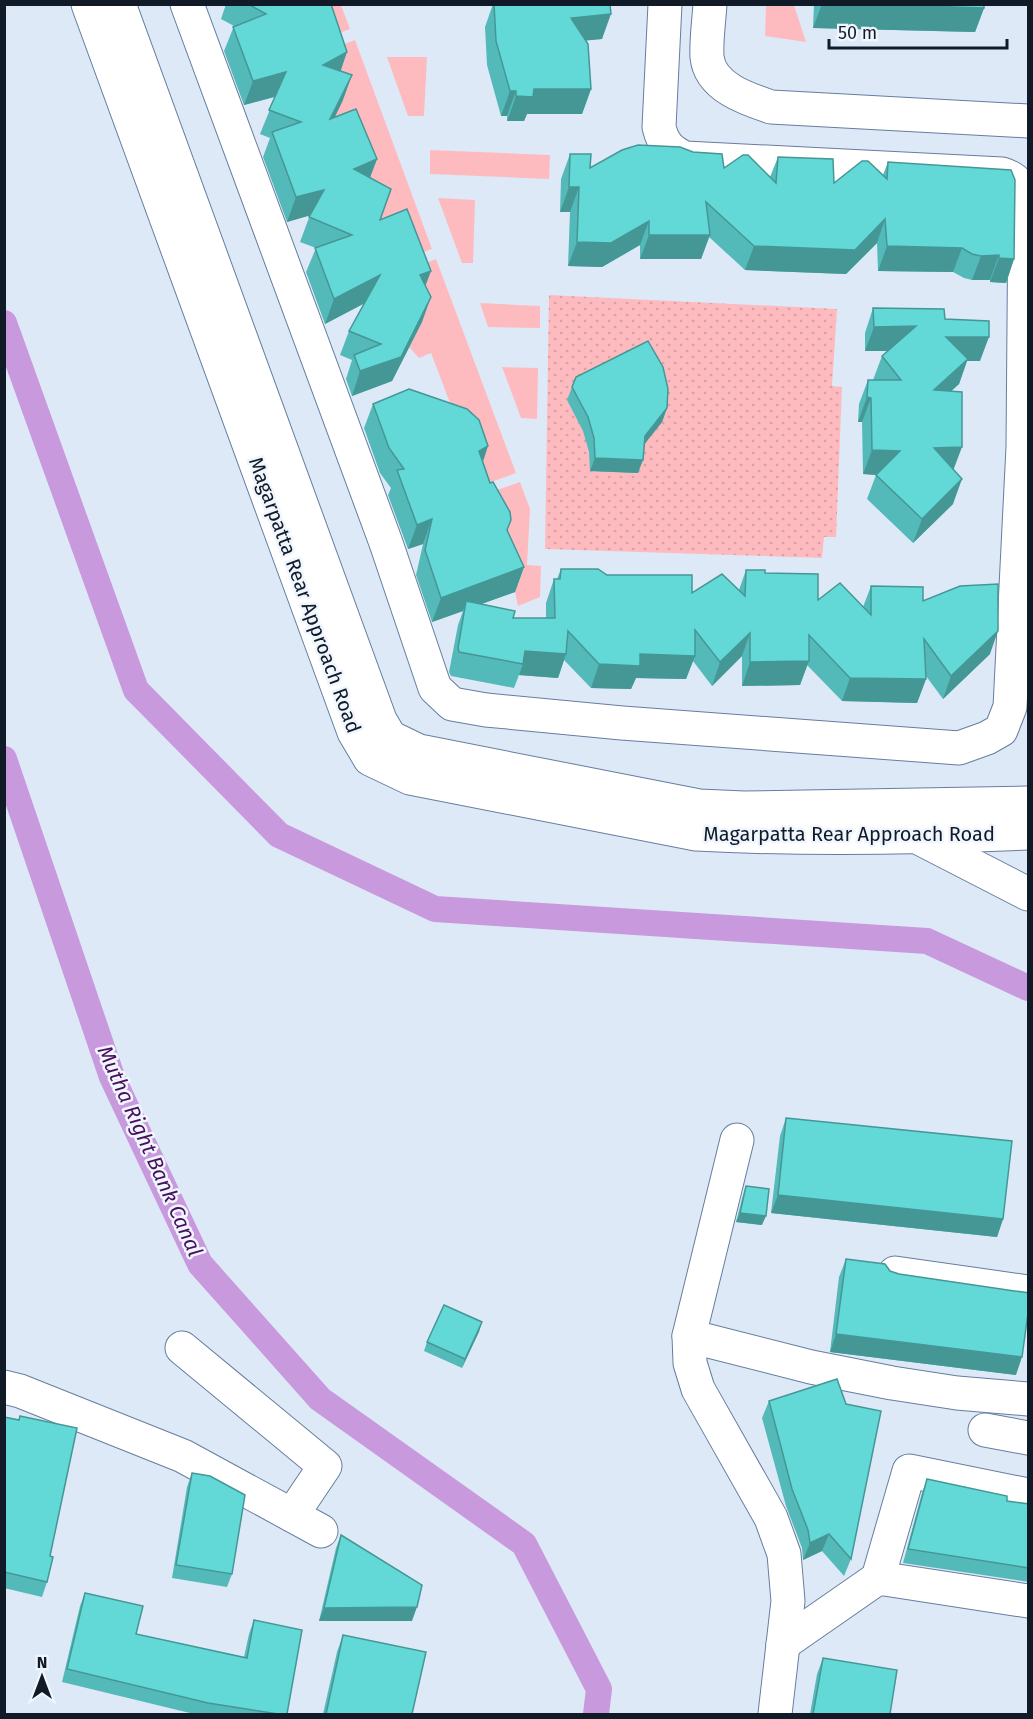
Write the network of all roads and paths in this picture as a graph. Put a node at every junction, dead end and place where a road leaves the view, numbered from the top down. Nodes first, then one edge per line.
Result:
1 (88, 4) edge
2 (119, 4) edge
3 (187, 4) edge
4 (665, 4) edge
5 (710, 4) edge
6 (1029, 121) edge
7 (1026, 447) edge
8 (1029, 803) edge
9 (885, 806) junction
10 (1029, 833) edge
11 (919, 838) junction
12 (1029, 894) edge
13 (737, 1140) dead end
14 (895, 1273) edge
15 (1029, 1292) edge
16 (689, 1336) junction
17 (182, 1348) dead end
18 (4, 1387) edge
19 (1029, 1400) edge
20 (985, 1430) dead end
21 (1029, 1438) edge
22 (1029, 1495) edge
23 (292, 1515) junction
24 (321, 1531) dead end
25 (878, 1578) junction
26 (1029, 1601) edge
27 (783, 1644) junction
28 (775, 1714) edge

1 - 11 street, Magarpatta Rear Approach Road
2 - 9 street, Magarpatta Rear Approach Road
3 - 7 street
4 - 7 street
5 - 6 street
8 - 9 street, Magarpatta Rear Approach Road
9 - 11 street
10 - 11 street, Magarpatta Rear Approach Road
11 - 12 street
13 - 16 street
14 - 15 street
16 - 19 street
16 - 27 street
17 - 23 street
18 - 23 street
20 - 21 street
22 - 25 street
23 - 24 street
25 - 26 street
25 - 27 street
27 - 28 street

